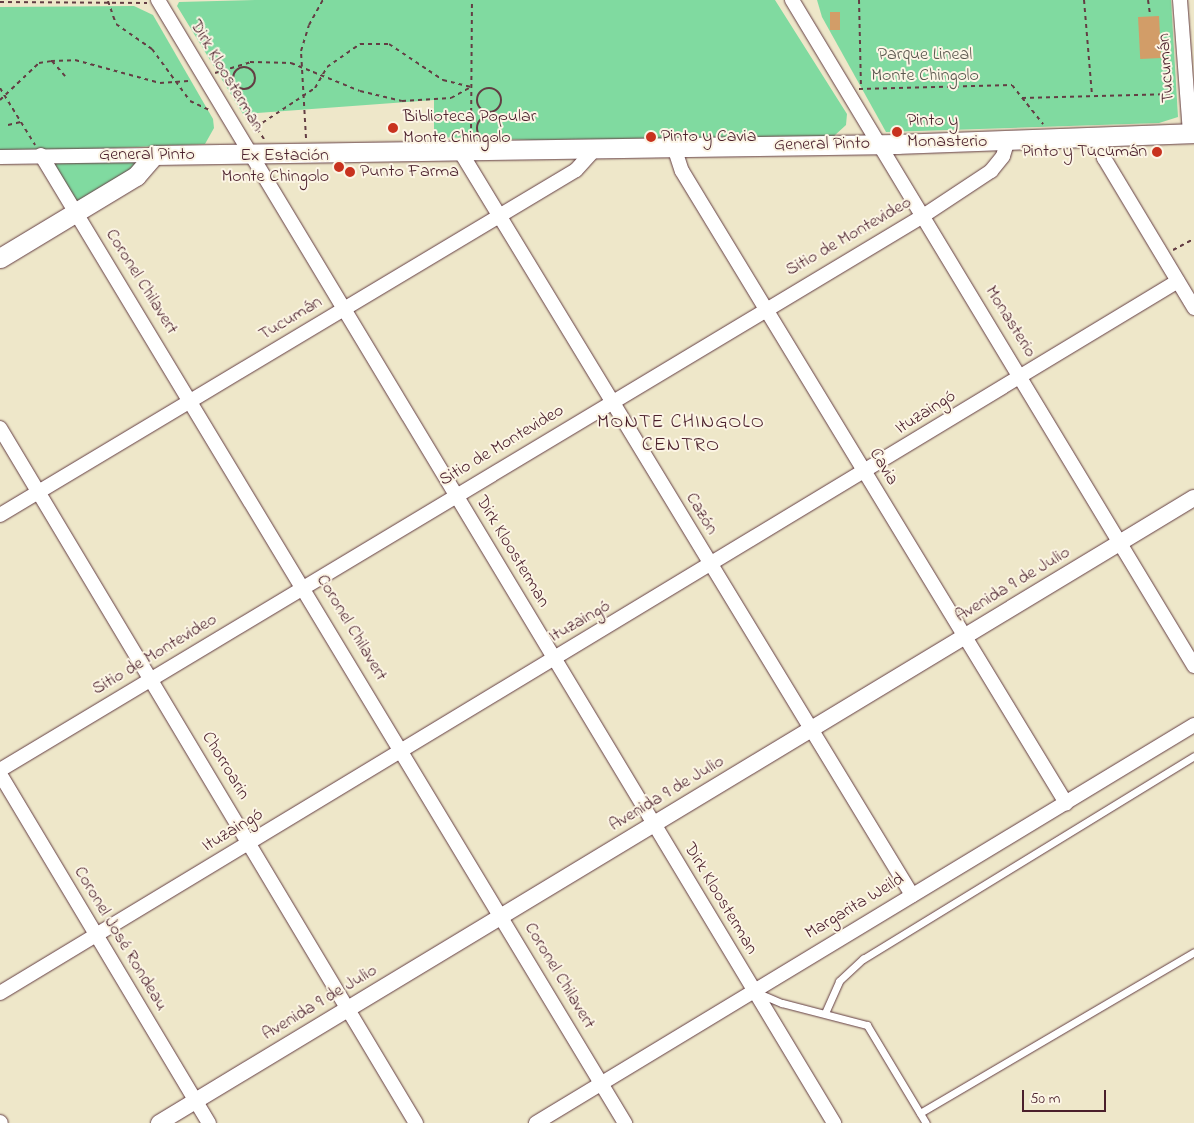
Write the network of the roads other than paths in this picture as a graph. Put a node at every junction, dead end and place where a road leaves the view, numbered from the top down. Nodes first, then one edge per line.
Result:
1 (792, 0) edge
2 (1180, 0) edge
3 (155, 3) edge
4 (1189, 46) edge
5 (1192, 133) edge
6 (1098, 138) junction
7 (1008, 140) junction
8 (880, 144) junction
9 (674, 147) junction
10 (596, 148) junction
11 (465, 151) junction
12 (251, 154) junction
13 (41, 155) junction
14 (154, 155) junction
15 (0, 157) edge
16 (76, 213) junction
17 (497, 216) junction
18 (923, 216) junction
19 (0, 258) edge
20 (1178, 281) junction
21 (767, 307) junction
22 (1194, 308) edge
23 (344, 309) junction
24 (1022, 377) junction
25 (192, 400) junction
26 (612, 402) junction
27 (0, 428) edge
28 (865, 473) junction
29 (38, 492) junction
30 (456, 496) junction
31 (1194, 498) edge
32 (0, 515) edge
33 (1122, 544) junction
34 (711, 567) junction
35 (304, 587) junction
36 (965, 638) junction
37 (554, 659) junction
38 (1194, 666) edge
39 (151, 680) junction
40 (1194, 725) edge
41 (810, 731) junction
42 (403, 749) junction
43 (1194, 756) edge
44 (0, 770) edge
45 (0, 774) edge
46 (1066, 803) junction
47 (654, 826) junction
48 (249, 844) junction
49 (912, 895) junction
50 (501, 915) junction
51 (96, 936) junction
52 (1194, 952) edge
53 (753, 990) junction
54 (0, 993) edge
55 (349, 1010) junction
56 (824, 1013) junction
57 (601, 1083) junction
58 (195, 1100) junction
59 (920, 1113) junction
60 (159, 1123) edge
61 (209, 1123) edge
62 (416, 1123) edge
63 (536, 1123) edge
64 (625, 1123) edge
65 (834, 1123) edge
66 (926, 1123) edge

1 - 8 street, Monasterio
2 - 4 street, Tucumán
3 - 12 street, Dirk Kloosterman
4 - 5 street, Tucumán
5 - 6 main road, General Pinto
6 - 7 main road, General Pinto
6 - 20 street
7 - 8 main road, General Pinto
7 - 18 street, Sitio de Montevideo
8 - 9 main road, General Pinto
8 - 18 street, Monasterio
9 - 10 main road, General Pinto
9 - 21 street, Cavia
10 - 11 main road, General Pinto
10 - 17 street, Tucumán
11 - 12 main road, General Pinto
11 - 17 street, Cazón
12 - 14 main road, General Pinto
12 - 23 street, Dirk Kloosterman
13 - 14 street, General Pinto
13 - 15 street, General Pinto
13 - 16 street, Coronel Chilavert
14 - 16 main road
16 - 19 main road
16 - 25 street, Coronel Chilavert
17 - 23 street, Tucumán
17 - 26 street, Cazón
18 - 21 street, Sitio de Montevideo
18 - 24 street, Monasterio
20 - 22 street
20 - 24 street, Ituzaingó
21 - 26 street, Sitio de Montevideo
21 - 28 street, Cavia
23 - 25 street, Tucumán
23 - 30 street, Dirk Kloosterman
24 - 28 street, Ituzaingó
24 - 33 street, Monasterio
25 - 29 street, Tucumán
25 - 35 street, Coronel Chilavert
26 - 30 street, Sitio de Montevideo
26 - 34 street, Cazón
27 - 29 street, Chorroarin
28 - 34 street, Ituzaingó
28 - 36 street, Cavia
29 - 32 street, Tucumán
29 - 39 street, Chorroarin
30 - 35 street, Sitio de Montevideo
30 - 37 street, Dirk Kloosterman
31 - 33 street, Avenida 9 de Julio
33 - 36 street, Avenida 9 de Julio
33 - 38 street, Monasterio
34 - 37 street, Ituzaingó
34 - 41 street, Cazón
35 - 39 street, Sitio de Montevideo
35 - 42 street, Coronel Chilavert
36 - 41 street, Avenida 9 de Julio
36 - 46 street, Cavia
37 - 42 street, Ituzaingó
37 - 47 street, Dirk Kloosterman
39 - 44 street, Sitio de Montevideo
39 - 48 street, Chorroarin
40 - 46 street, Margarita Weild
41 - 47 street, Avenida 9 de Julio
41 - 49 street, Cazón
42 - 48 street, Ituzaingó
42 - 50 street, Coronel Chilavert
43 - 56 lane
45 - 51 street, Coronel José Rondeau
46 - 49 street, Margarita Weild
47 - 50 street, Avenida 9 de Julio
47 - 53 street, Dirk Kloosterman
48 - 51 street, Ituzaingó
48 - 55 street, Chorroarin
49 - 53 street, Margarita Weild
50 - 55 street, Avenida 9 de Julio
50 - 57 street, Coronel Chilavert
51 - 54 street, Ituzaingó
51 - 58 street, Coronel José Rondeau
52 - 59 lane
53 - 56 lane
53 - 57 street, Margarita Weild
53 - 65 street, Dirk Kloosterman
55 - 58 street, Avenida 9 de Julio
55 - 62 street, Chorroarin
56 - 59 lane
57 - 63 street, Margarita Weild
57 - 64 street, Coronel Chilavert
58 - 60 street, Avenida 9 de Julio
58 - 61 street, Coronel José Rondeau
59 - 66 lane

